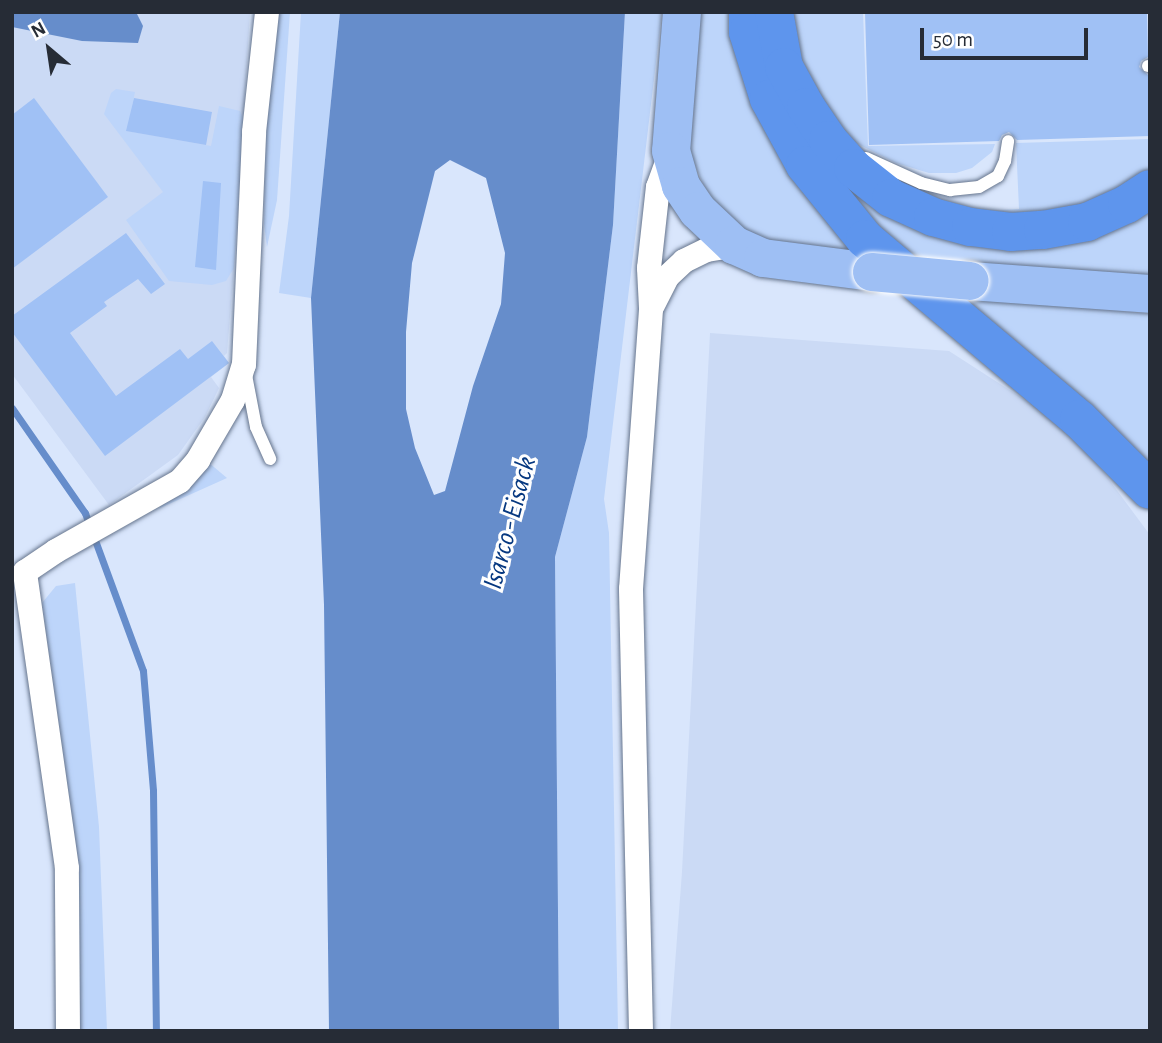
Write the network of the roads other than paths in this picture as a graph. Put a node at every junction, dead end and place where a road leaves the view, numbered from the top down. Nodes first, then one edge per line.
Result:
1 (267, 12) edge
2 (682, 12) edge
3 (748, 12) edge
4 (774, 12) edge
5 (828, 140) junction
6 (1008, 141) dead end
7 (671, 151) junction
8 (1150, 189) edge
9 (734, 245) junction
10 (1150, 294) edge
11 (651, 308) junction
12 (244, 365) junction
13 (270, 459) dead end
14 (1150, 490) edge
15 (68, 1031) edge
16 (640, 1031) edge

1 - 12 street
2 - 7 main road
3 - 14 highway
4 - 5 highway
5 - 6 lane
5 - 8 highway
7 - 9 main road
7 - 11 street
9 - 10 main road, bridge
9 - 11 street
11 - 16 street
12 - 13 lane
12 - 15 street

